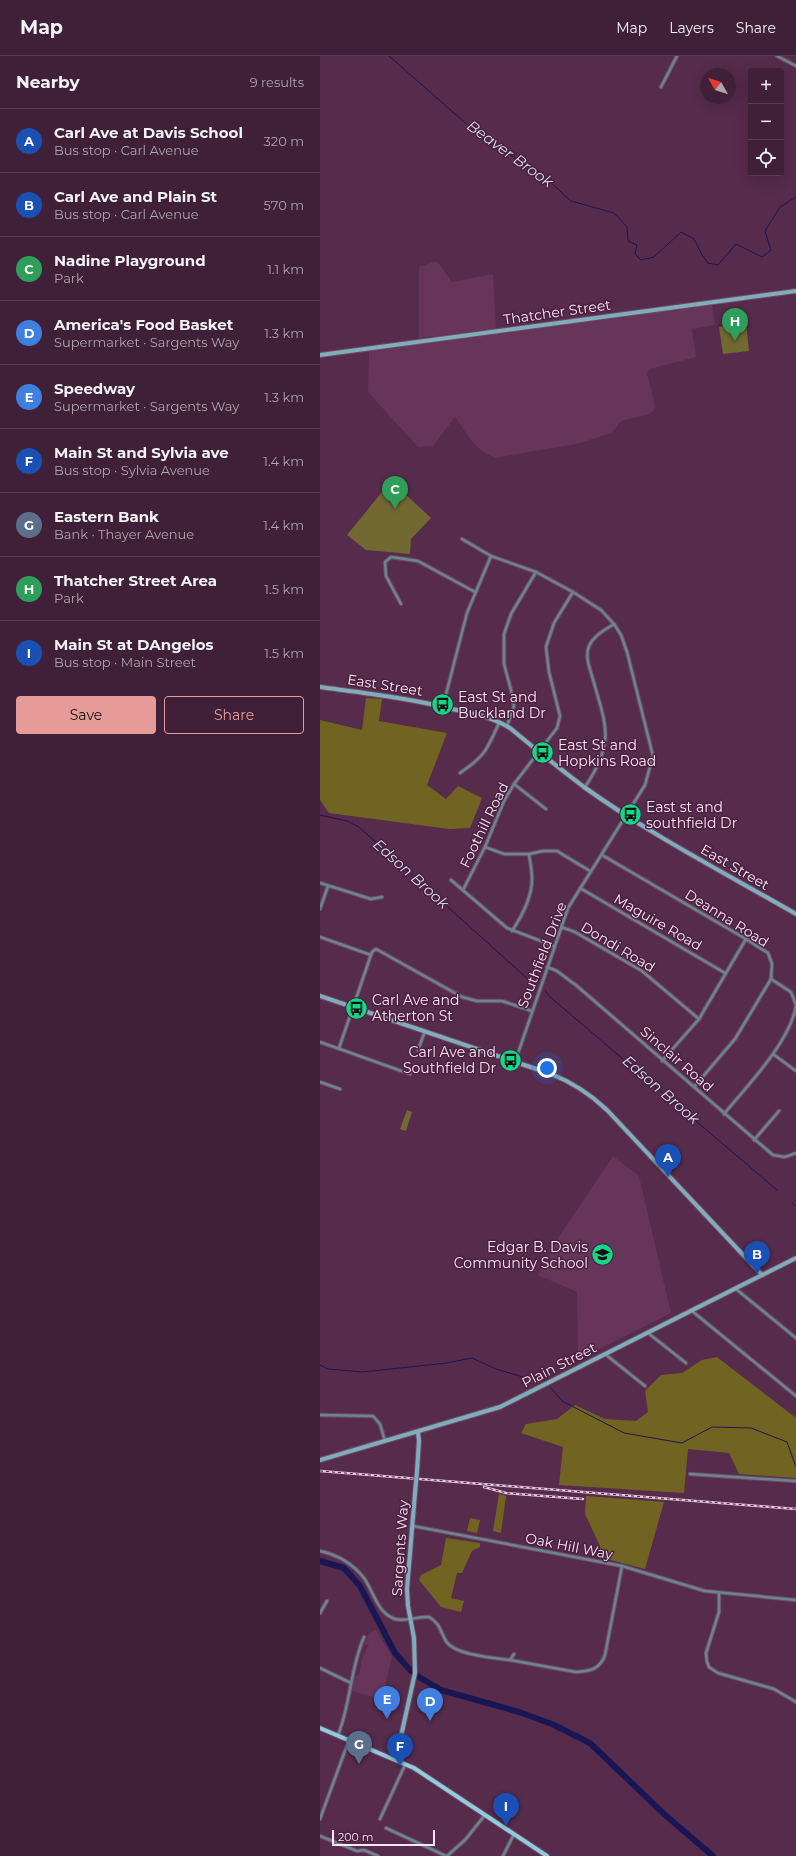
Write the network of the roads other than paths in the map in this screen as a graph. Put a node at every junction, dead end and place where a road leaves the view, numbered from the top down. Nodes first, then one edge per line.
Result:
1 (677, 56) edge
2 (777, 56) edge
3 (796, 66) edge
4 (661, 87) dead end
5 (796, 291) edge
6 (320, 355) edge
7 (462, 539) dead end
8 (491, 556) junction
9 (536, 572) junction
10 (475, 592) junction
11 (573, 592) junction
12 (401, 604) dead end
13 (614, 624) junction
14 (320, 687) edge
15 (444, 706) junction
16 (499, 722) junction
17 (507, 726) junction
18 (540, 752) junction
19 (460, 773) dead end
20 (514, 784) junction
21 (585, 787) junction
22 (546, 809) dead end
23 (627, 815) junction
24 (485, 847) junction
25 (529, 854) junction
26 (602, 855) junction
27 (590, 871) junction
28 (451, 880) dead end
29 (320, 883) edge
30 (328, 886) junction
31 (580, 888) junction
32 (463, 890) junction
33 (382, 897) dead end
34 (320, 909) edge
35 (796, 914) edge
36 (561, 927) junction
37 (512, 931) junction
38 (320, 937) edge
39 (746, 939) junction
40 (554, 946) junction
41 (371, 955) junction
42 (547, 967) junction
43 (725, 973) junction
44 (771, 979) junction
45 (320, 996) edge
46 (796, 1005) edge
47 (353, 1007) junction
48 (532, 1011) junction
49 (699, 1019) junction
50 (424, 1031) junction
51 (320, 1042) edge
52 (339, 1048) junction
53 (418, 1050) dead end
54 (773, 1054) junction
55 (662, 1061) junction
56 (514, 1062) junction
57 (796, 1071) edge
58 (410, 1074) dead end
59 (320, 1082) edge
60 (694, 1087) junction
61 (340, 1089) dead end
62 (779, 1111) dead end
63 (724, 1114) junction
64 (754, 1140) junction
65 (796, 1153) edge
66 (796, 1258) edge
67 (762, 1275) junction
68 (736, 1289) junction
69 (692, 1311) junction
70 (648, 1333) junction
71 (796, 1338) edge
72 (605, 1354) junction
73 (686, 1363) dead end
74 (645, 1386) dead end
75 (796, 1396) edge
76 (320, 1415) edge
77 (418, 1432) junction
78 (385, 1441) junction
79 (320, 1460) edge
80 (690, 1474) dead end
81 (796, 1481) edge
82 (412, 1526) junction
83 (320, 1551) edge
84 (622, 1566) junction
85 (719, 1594) junction
86 (796, 1600) edge
87 (327, 1601) dead end
88 (320, 1613) edge
89 (410, 1619) junction
90 (364, 1637) dead end
91 (514, 1654) dead end
92 (510, 1660) junction
93 (320, 1668) edge
94 (351, 1683) junction
95 (796, 1702) edge
96 (320, 1728) edge
97 (338, 1735) junction
98 (349, 1739) junction
99 (396, 1759) junction
100 (406, 1764) junction
101 (485, 1815) junction
102 (320, 1819) edge
103 (380, 1819) dead end
104 (386, 1828) dead end
105 (514, 1834) junction
106 (320, 1836) edge
107 (378, 1856) edge
108 (447, 1856) edge
109 (503, 1856) edge
110 (547, 1856) edge

1 - 4 street
2 - 3 street
5 - 6 street, Thatcher Street
7 - 8 street, Southfield Drive
8 - 9 street, Southfield Drive
8 - 10 street
9 - 11 street, Southfield Drive
9 - 17 street
10 - 12 street
10 - 15 street
11 - 13 street, Southfield Drive
11 - 18 street, Foothill Road
13 - 21 street
13 - 23 street, Southfield Drive
14 - 15 street, East Street
15 - 16 street, East Street
16 - 17 street, East Street
16 - 19 street
17 - 18 street, East Street
18 - 20 street, Foothill Road
18 - 21 street, East Street
20 - 22 street
20 - 24 street, Foothill Road
21 - 23 street, East Street
23 - 26 street, Southfield Drive
23 - 35 street, East Street
24 - 25 street
24 - 32 street, Foothill Road
25 - 27 street
25 - 37 street
26 - 27 street, Southfield Drive
26 - 39 street, Deanna Road
27 - 31 street, Southfield Drive
28 - 32 street
29 - 30 street
30 - 33 street
30 - 34 street
31 - 36 street, Southfield Drive
31 - 43 street, Maguire Road
32 - 37 street
36 - 40 street, Southfield Drive
36 - 49 street, Dondi Road
37 - 40 street
38 - 41 street
39 - 43 street
39 - 44 street, Deanna Road
40 - 42 street, Southfield Drive
41 - 47 street
41 - 48 street
42 - 48 street, Southfield Drive
42 - 55 street, Sinclair Road
43 - 49 street
44 - 46 street
44 - 60 street
45 - 47 street
46 - 54 street
47 - 50 street
47 - 52 street
48 - 56 street, Southfield Drive
49 - 55 street
50 - 53 street
50 - 56 street
51 - 52 street
52 - 58 street
54 - 57 street
54 - 63 street
55 - 60 street, Sinclair Road
56 - 67 street
59 - 61 street
60 - 63 street, Sinclair Road
62 - 64 street
63 - 64 street, Sinclair Road
64 - 65 street, Sinclair Road
66 - 67 street, Plain Street
67 - 68 street, Plain Street
68 - 69 street, Plain Street
68 - 71 street
69 - 70 street, Plain Street
69 - 75 street
70 - 72 street, Plain Street
70 - 73 street
72 - 74 street
72 - 77 street, Plain Street
76 - 78 street
77 - 78 street, Plain Street
77 - 82 street, Sargents Way, bridge
78 - 79 street, Plain Street
80 - 81 street
82 - 84 street, Oak Hill Way
82 - 89 street, Sargents Way
83 - 89 street
84 - 85 street, Oak Hill Way
84 - 92 street
85 - 86 street, Oak Hill Way
85 - 95 street
87 - 88 street
89 - 92 street
89 - 99 street, Sargents Way
90 - 94 street
91 - 92 street
93 - 94 street
94 - 97 street
96 - 97 main road
97 - 98 main road
98 - 99 main road
98 - 102 street
99 - 100 main road
100 - 101 main road
100 - 103 street
101 - 105 main road
101 - 108 street
104 - 108 street
105 - 109 street
105 - 110 main road
106 - 107 street

